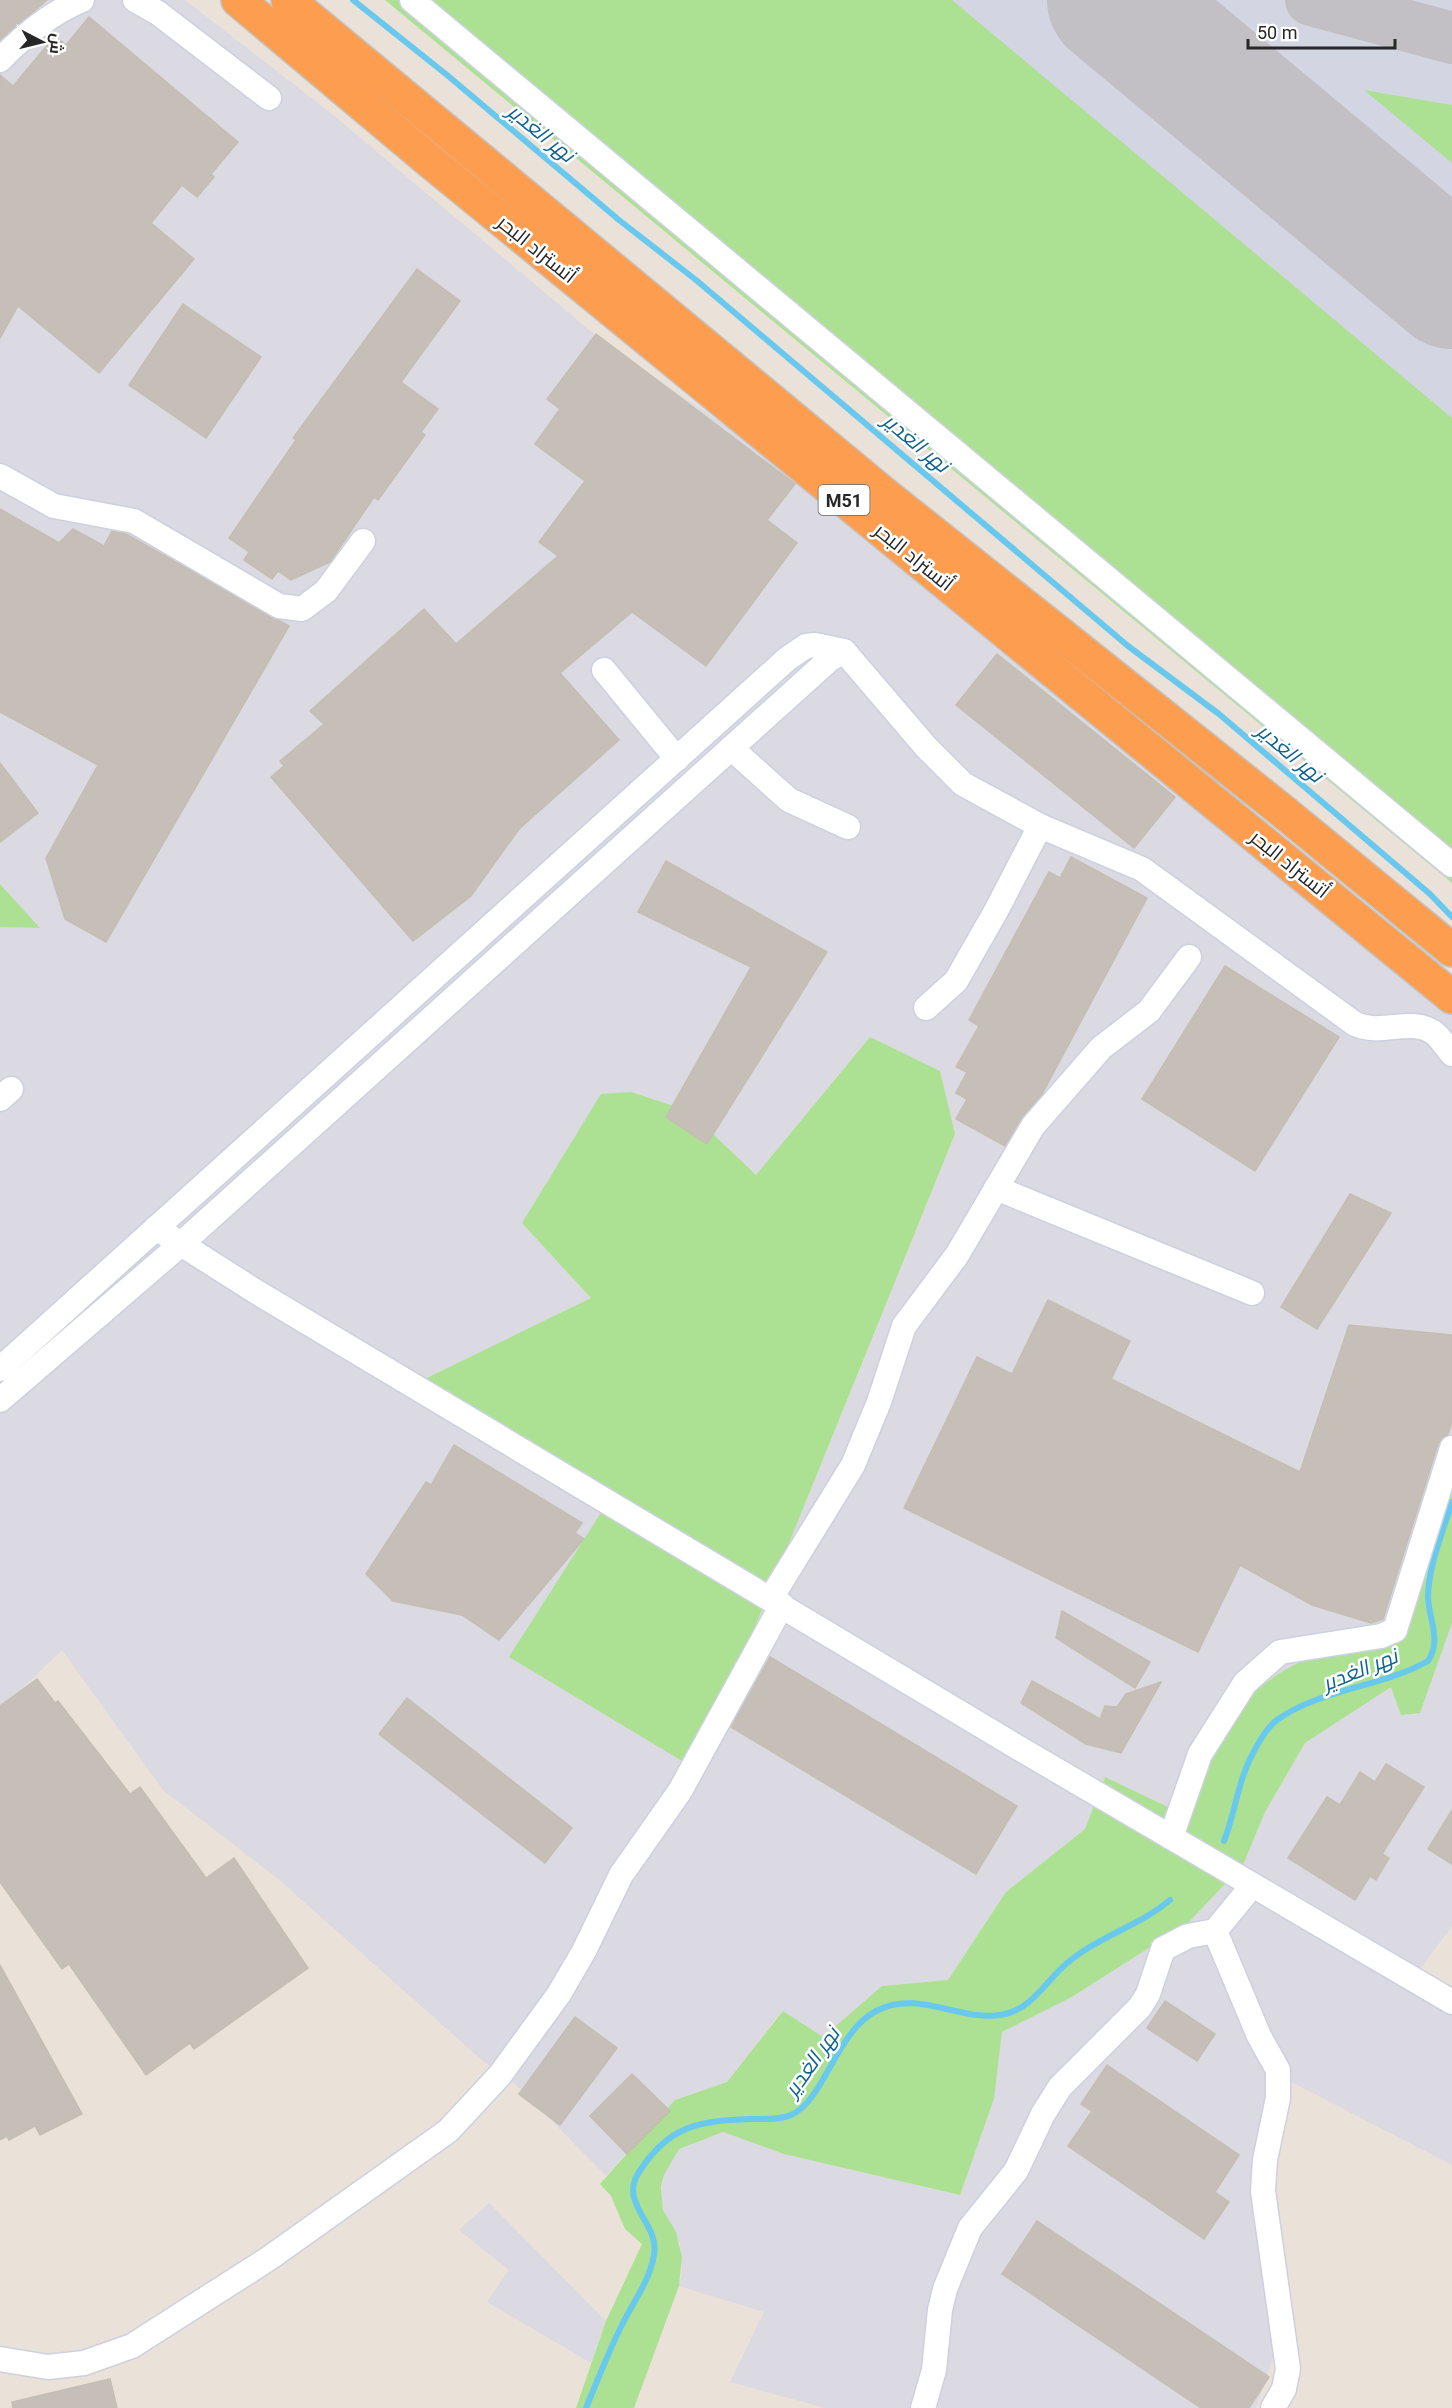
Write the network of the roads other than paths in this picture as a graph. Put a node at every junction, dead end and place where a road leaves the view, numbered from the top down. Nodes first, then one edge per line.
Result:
1 (82, 0) edge
2 (135, 0) edge
3 (238, 0) edge
4 (288, 0) edge
5 (412, 0) edge
6 (0, 60) edge
7 (269, 99) dead end
8 (0, 476) edge
9 (363, 541) dead end
10 (844, 651) junction
11 (604, 670) dead end
12 (731, 748) junction
13 (678, 759) junction
14 (710, 768) junction
15 (680, 794) junction
16 (1040, 826) junction
17 (848, 827) dead end
18 (1452, 865) edge
19 (1452, 950) edge
20 (1189, 957) dead end
21 (426, 985) junction
22 (1452, 997) edge
23 (444, 1007) junction
24 (926, 1008) dead end
25 (1452, 1053) edge
26 (996, 1188) junction
27 (156, 1228) junction
28 (180, 1245) junction
29 (1252, 1293) dead end
30 (0, 1369) edge
31 (0, 1400) edge
32 (1452, 1448) edge
33 (777, 1602) junction
34 (1171, 1836) junction
35 (1252, 1886) junction
36 (1215, 1931) junction
37 (1452, 2002) edge
38 (0, 2359) edge
39 (923, 2408) edge
40 (1273, 2408) edge

1 - 6 street
2 - 7 street
3 - 22 highway, أتستراد البحر / M51
4 - 19 highway, أتستراد البحر / M51
5 - 18 street
8 - 9 street
10 - 12 street
10 - 13 street
10 - 16 street
11 - 13 street
12 - 14 street
12 - 17 street
13 - 14 street
13 - 15 street
13 - 21 street
14 - 15 street
15 - 23 street
16 - 24 street
16 - 25 street
20 - 26 street
21 - 23 street
21 - 27 street
23 - 28 street
26 - 29 street
26 - 33 street
27 - 28 street
27 - 30 street
28 - 31 street
28 - 33 street
32 - 34 street
33 - 34 street
33 - 38 street
34 - 35 street
35 - 36 street
35 - 37 street
36 - 39 street
36 - 40 street

